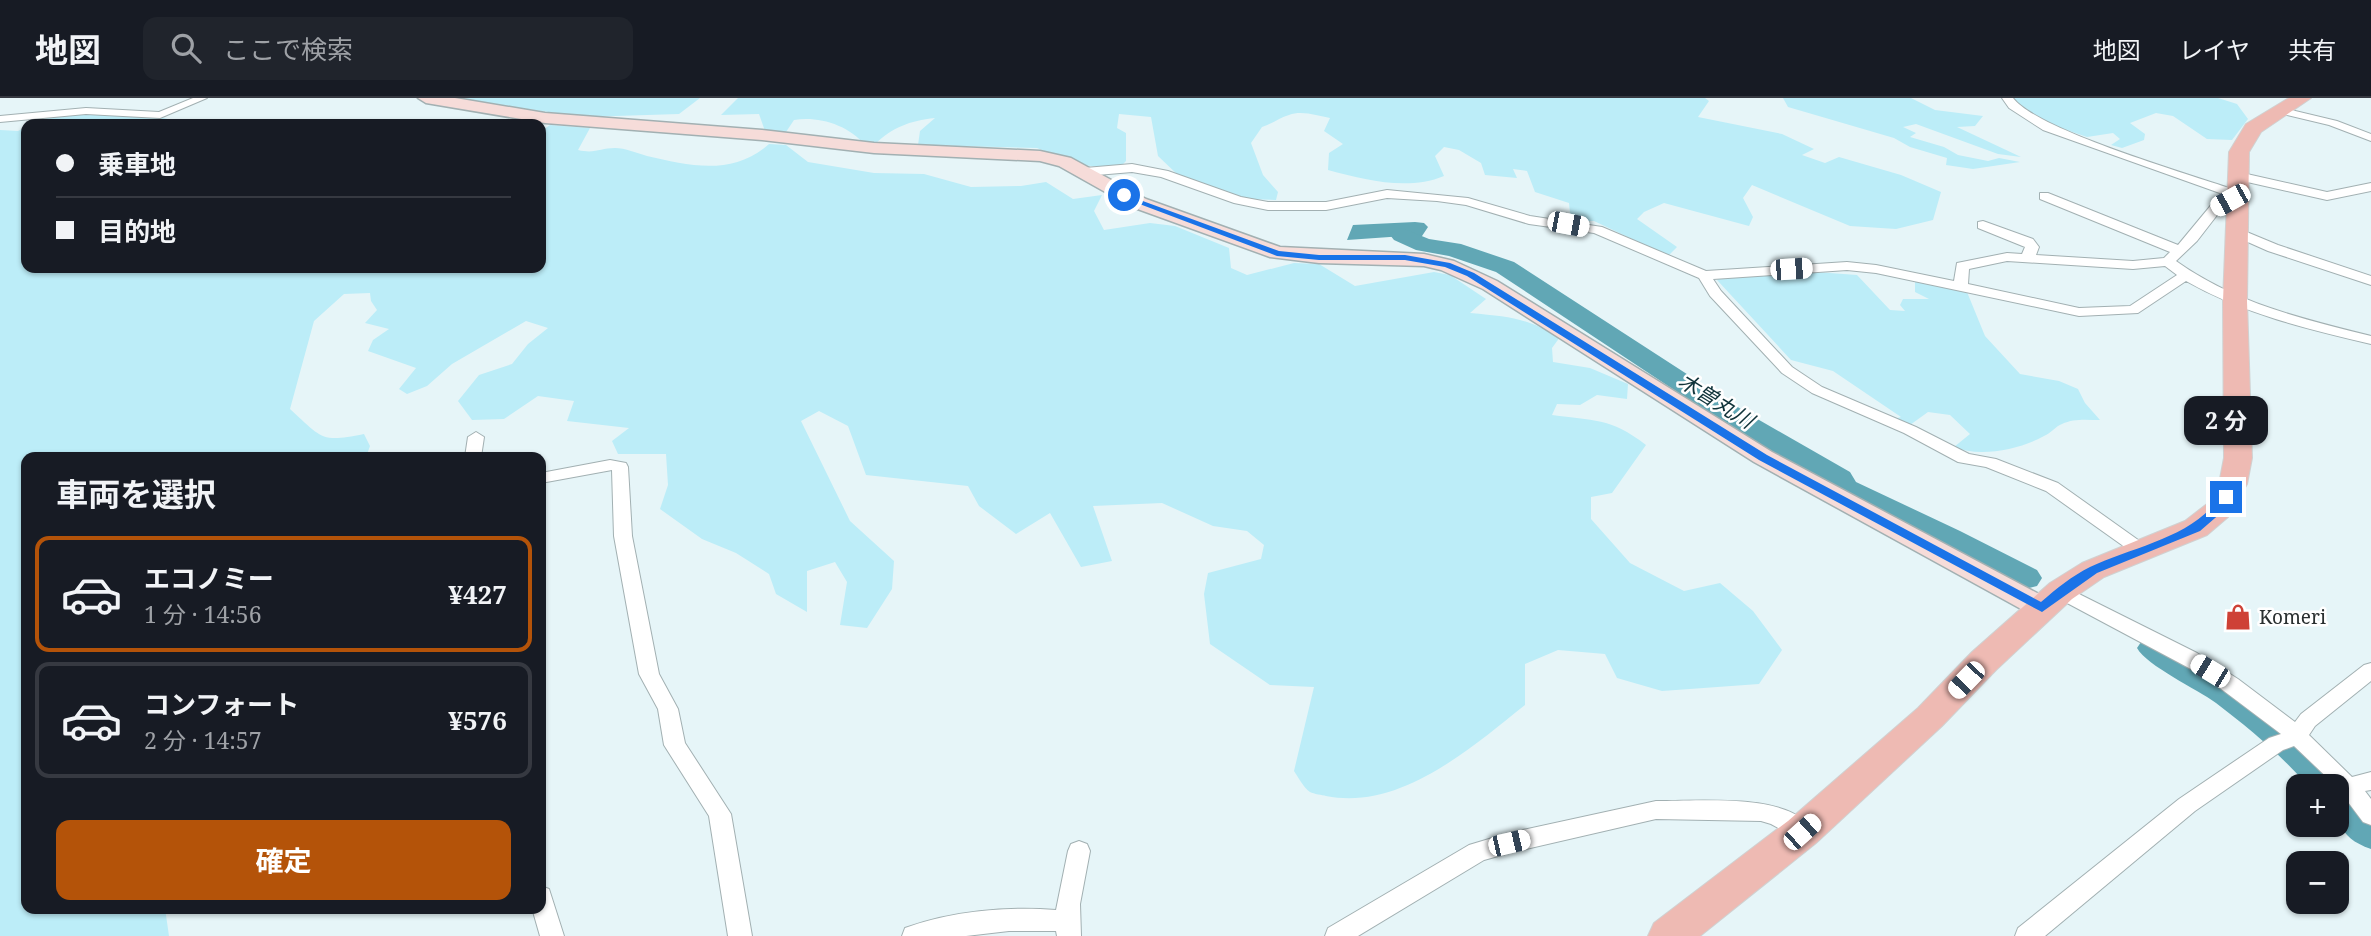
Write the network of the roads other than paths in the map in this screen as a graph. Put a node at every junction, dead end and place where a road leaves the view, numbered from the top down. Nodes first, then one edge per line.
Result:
1 (202, 98) edge
2 (426, 98) edge
3 (1990, 98) edge
4 (2010, 102) edge
5 (2291, 104) edge
6 (0, 119) edge
7 (2371, 138) edge
8 (1085, 172) junction
9 (2371, 187) edge
10 (2237, 191) junction
11 (2044, 195) dead end
12 (1983, 225) dead end
13 (2237, 232) junction
14 (2178, 250) junction
15 (2032, 259) junction
16 (2168, 262) junction
17 (1704, 275) junction
18 (2185, 276) junction
19 (2371, 281) edge
20 (1961, 287) junction
21 (2235, 302) junction
22 (2371, 340) edge
23 (476, 437) dead end
24 (473, 452) edge
25 (546, 477) edge
26 (2142, 551) junction
27 (2052, 599) junction
28 (2371, 670) edge
29 (2291, 739) junction
30 (2360, 784) edge
31 (2371, 816) edge
32 (1802, 832) junction
33 (1079, 850) dead end
34 (546, 914) edge
35 (1067, 928) edge
36 (552, 936) edge
37 (740, 936) edge
38 (914, 936) edge
39 (1337, 936) edge
40 (1669, 936) edge
41 (2027, 936) edge

1 - 6 street
2 - 8 street
3 - 4 street
4 - 10 street
5 - 7 street
5 - 10 main road
8 - 17 street
8 - 27 street
9 - 10 street
10 - 13 main road
10 - 14 street
11 - 14 street
12 - 15 street
13 - 19 street
13 - 21 main road
14 - 16 street
15 - 16 street
15 - 20 street
16 - 18 street
17 - 20 street
17 - 26 street
18 - 20 street
18 - 21 street
21 - 22 street
21 - 26 main road
23 - 24 street
25 - 37 street
26 - 27 main road
27 - 29 street
27 - 32 main road
28 - 29 street
29 - 30 street
29 - 41 street
30 - 31 street
32 - 39 street
32 - 40 main road
33 - 35 street
34 - 36 street
35 - 38 street

